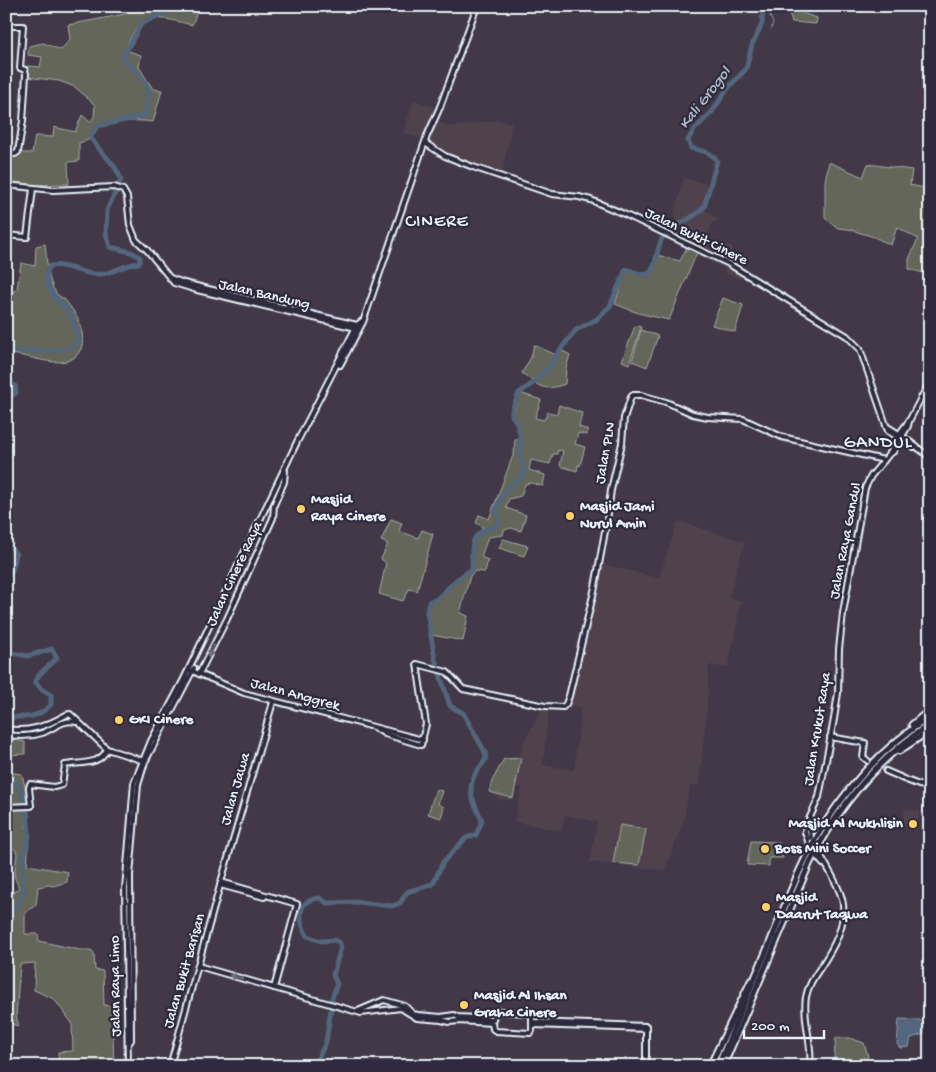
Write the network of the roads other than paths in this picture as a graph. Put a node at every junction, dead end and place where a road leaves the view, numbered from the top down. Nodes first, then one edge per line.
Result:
1 (477, 6) edge
2 (6, 26) edge
3 (426, 146) junction
4 (6, 154) edge
5 (6, 185) edge
6 (33, 189) junction
7 (6, 235) edge
8 (362, 321) junction
9 (357, 327) junction
10 (930, 381) edge
11 (900, 437) junction
12 (930, 457) edge
13 (884, 460) junction
14 (268, 507) dead end
15 (204, 636) junction
16 (840, 640) joint
17 (191, 668) junction
18 (200, 673) junction
19 (273, 702) junction
20 (930, 710) edge
21 (930, 717) edge
22 (76, 722) junction
23 (930, 724) edge
24 (6, 729) edge
25 (930, 730) edge
26 (6, 735) edge
27 (830, 737) junction
28 (422, 743) joint
29 (891, 746) junction
30 (107, 749) junction
31 (889, 756) junction
32 (868, 760) tunnel mouth
33 (144, 761) junction
34 (886, 771) tunnel mouth
35 (930, 787) edge
36 (6, 807) edge
37 (810, 840) dead end
38 (819, 856) dead end
39 (220, 884) junction
40 (761, 964) junction
41 (198, 966) junction
42 (274, 988) junction
43 (358, 1012) junction
44 (441, 1018) junction
45 (458, 1019) junction
46 (492, 1021) junction
47 (532, 1024) junction
48 (128, 1066) edge
49 (170, 1066) edge
50 (646, 1066) edge
51 (710, 1066) edge
52 (718, 1066) edge
53 (723, 1066) edge
54 (810, 1066) edge

1 - 3 street, Jalan Cinere Raya
2 - 4 street
3 - 8 street, Jalan Cinere Raya
3 - 11 street, Jalan Bukit Cinere
5 - 6 street, Jalan Bandung
6 - 7 street
6 - 9 street, Jalan Bandung
8 - 9 street, Jalan Cinere Raya
8 -> 18 street, Jalan Cinere Raya
9 - 15 street, Jalan Cinere Raya
10 - 11 street, Jalan Raya Gandul
11 - 12 street, Jalan Bukit Cinere
11 - 13 street, Jalan Raya Gandul
13 - 16 street, Jalan Raya Gandul
13 - 28 street, Jalan PLN
14 - 15 street, Jalan Cinere Raya
15 - 17 street, Jalan Cinere Raya
16 - 27 street, Jalan Krukut Raya
17 - 18 street, Jalan Anggrek
17 - 33 street, Jalan Raya Limo
18 - 19 street, Jalan Anggrek
19 - 28 street, Jalan Anggrek
19 - 39 street, Jalan Jawa
20 - 29 highway
21 - 29 highway
22 - 24 street
22 - 26 street
22 - 30 street
23 - 31 highway
25 - 31 highway
27 - 32 street
27 - 37 street, Jalan Krukut Raya
29 - 40 highway
30 - 33 street
30 - 36 street
31 - 53 highway
33 - 48 street, Jalan Raya Limo
34 - 35 street
38 - 54 street
39 - 41 street, Jalan Bukit Barisan
39 - 42 street
40 - 51 highway
40 - 52 highway
42 -> 41 street
41 - 49 street, Jalan Bukit Barisan
42 - 43 street
43 - 44 street
43 - 44 street
44 - 45 street
44 - 45 street
45 - 46 street
46 - 47 street
46 - 47 street
47 - 50 street

